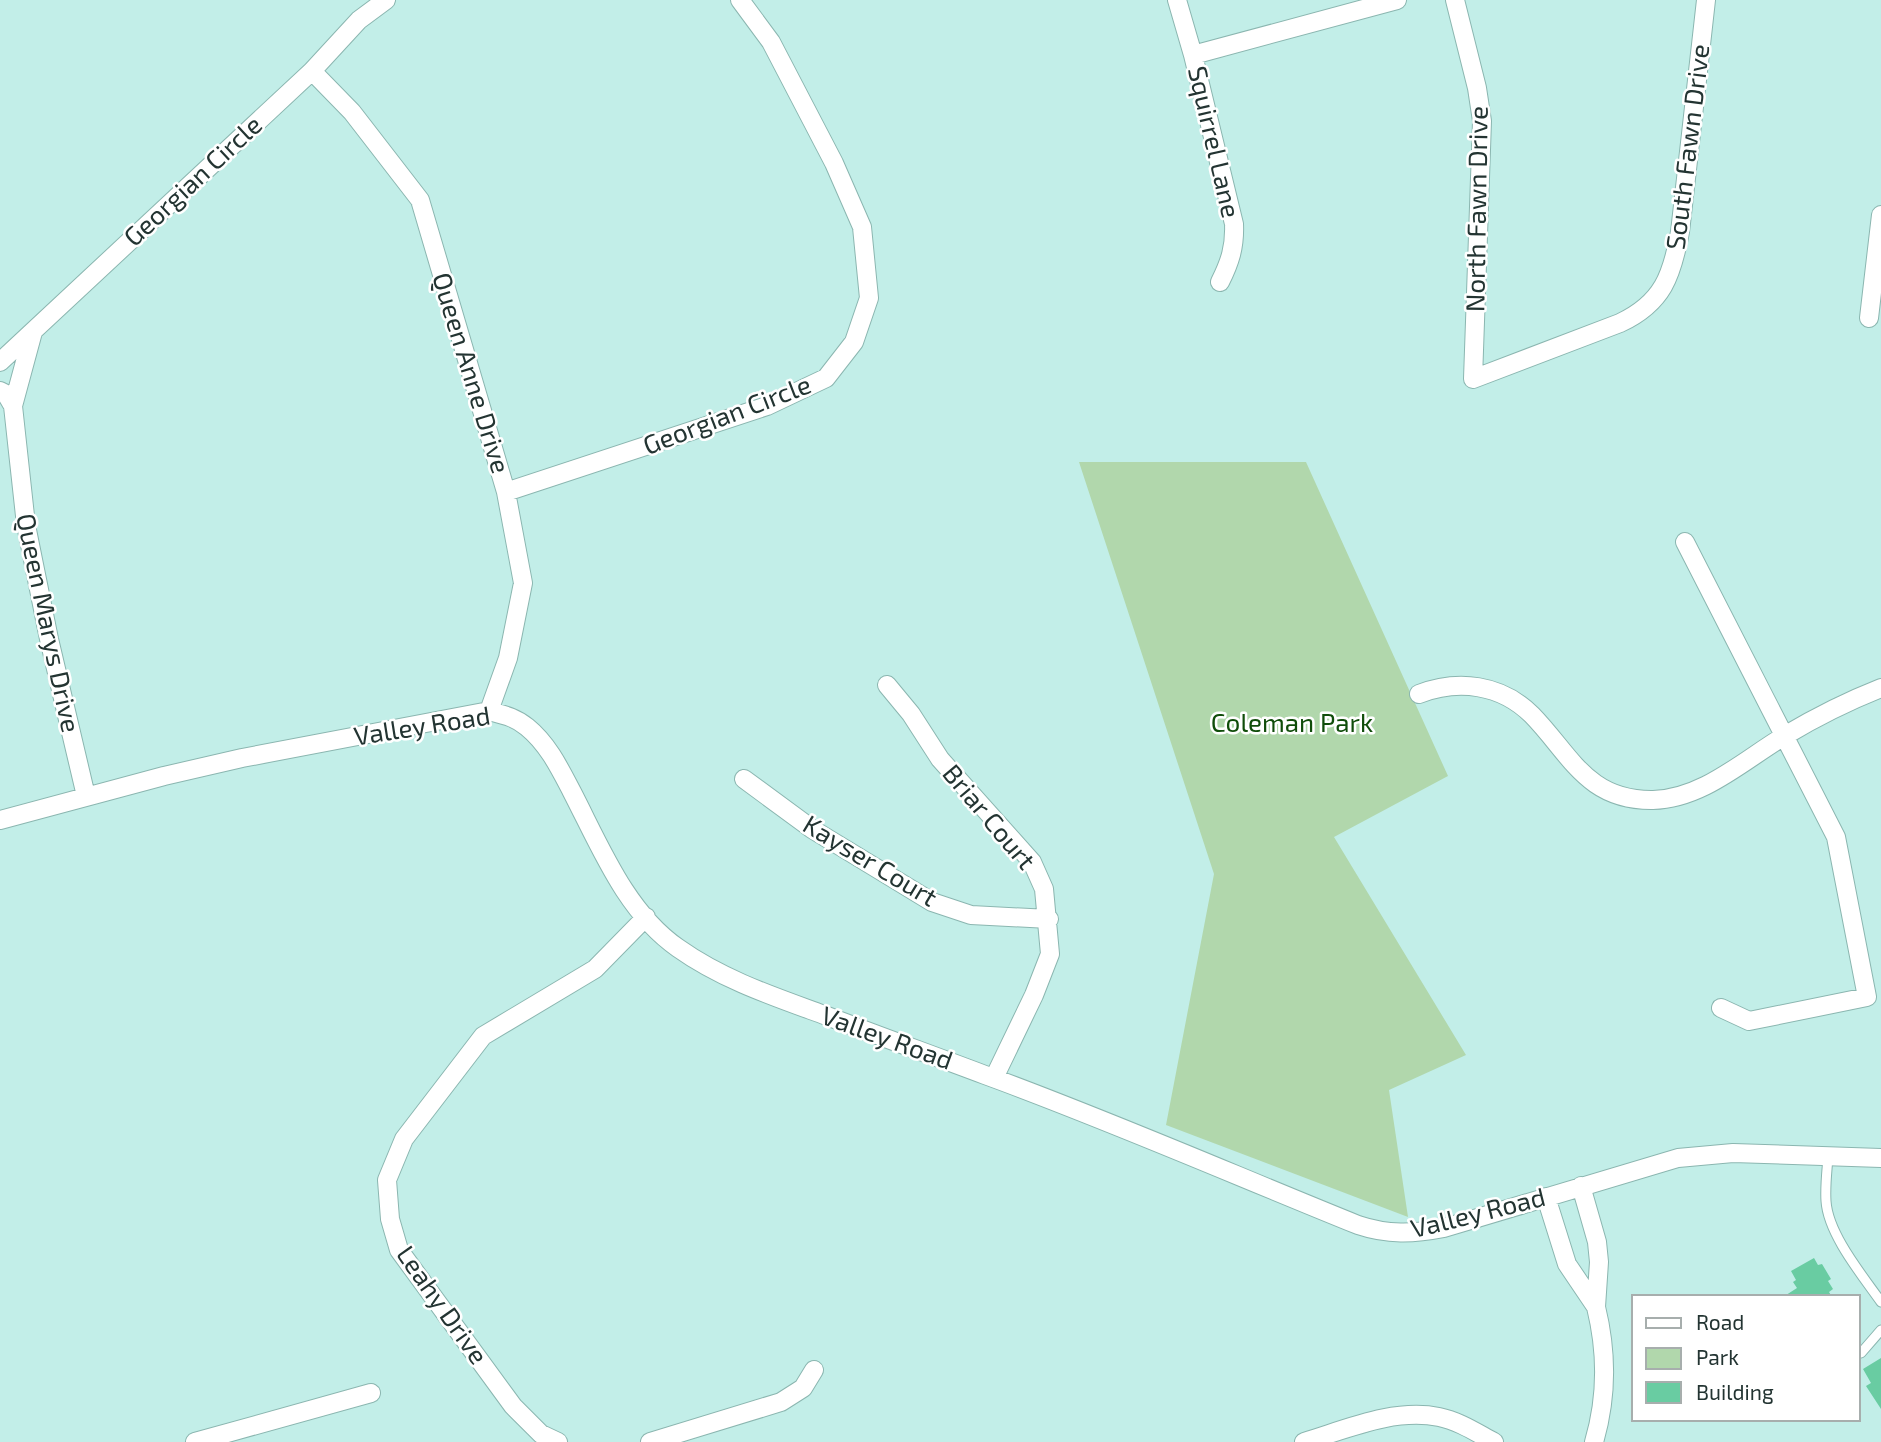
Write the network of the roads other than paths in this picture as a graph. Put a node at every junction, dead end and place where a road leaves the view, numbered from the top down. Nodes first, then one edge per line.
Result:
1 (386, 0) edge
2 (740, 0) edge
3 (1177, 0) edge
4 (1397, 0) edge
5 (1455, 0) edge
6 (1706, 0) edge
7 (1193, 55) junction
8 (312, 71) junction
9 (1881, 215) edge
10 (1220, 282) dead end
11 (1869, 318) dead end
12 (34, 331) junction
13 (0, 362) edge
14 (1473, 379) joint
15 (0, 391) edge
16 (13, 406) junction
17 (506, 492) junction
18 (1685, 542) dead end
19 (887, 685) dead end
20 (1881, 688) edge
21 (1419, 694) dead end
22 (489, 711) junction
23 (1786, 735) junction
24 (744, 779) dead end
25 (86, 796) junction
26 (0, 820) edge
27 (646, 917) junction
28 (1049, 919) junction
29 (1721, 1008) dead end
30 (994, 1078) junction
31 (1828, 1157) junction
32 (1881, 1158) edge
33 (1581, 1186) junction
34 (1546, 1197) junction
35 (1881, 1301) edge
36 (1596, 1307) junction
37 (1881, 1330) edge
38 (1861, 1353) dead end
39 (814, 1370) dead end
40 (371, 1393) dead end
41 (195, 1442) edge
42 (558, 1442) edge
43 (650, 1442) edge
44 (1304, 1442) edge
45 (1494, 1442) edge
46 (1594, 1442) edge

1 - 8 street, Georgian Circle
2 - 17 street, Georgian Circle
3 - 7 street, Squirrel Lane
4 - 7 street
5 - 14 street, North Fawn Drive
6 - 14 street, South Fawn Drive
7 - 10 street, Squirrel Lane
8 - 12 street, Georgian Circle
8 - 17 street, Queen Anne Drive
9 - 11 street
12 - 13 street, Georgian Circle
12 - 16 street, Queen Marys Drive
15 - 16 street
16 - 25 street, Queen Marys Drive
17 - 22 street, Queen Anne Drive
18 - 23 street
19 - 28 street, Briar Court
20 - 23 street
21 - 23 street
22 - 25 street, Valley Road
22 - 27 street, Valley Road
23 - 29 street
24 - 28 street, Kayser Court
25 - 26 street, Valley Road
27 - 30 street, Valley Road
27 - 42 street, Leahy Drive
28 - 30 street, Briar Court
30 - 34 street, Valley Road
31 - 32 street, Valley Road
31 - 33 street, Valley Road
31 - 35 lane
33 - 34 street, Valley Road
33 - 36 street
34 - 36 street
36 - 46 street
37 - 38 lane
39 - 43 street
40 - 41 street
44 - 45 street

